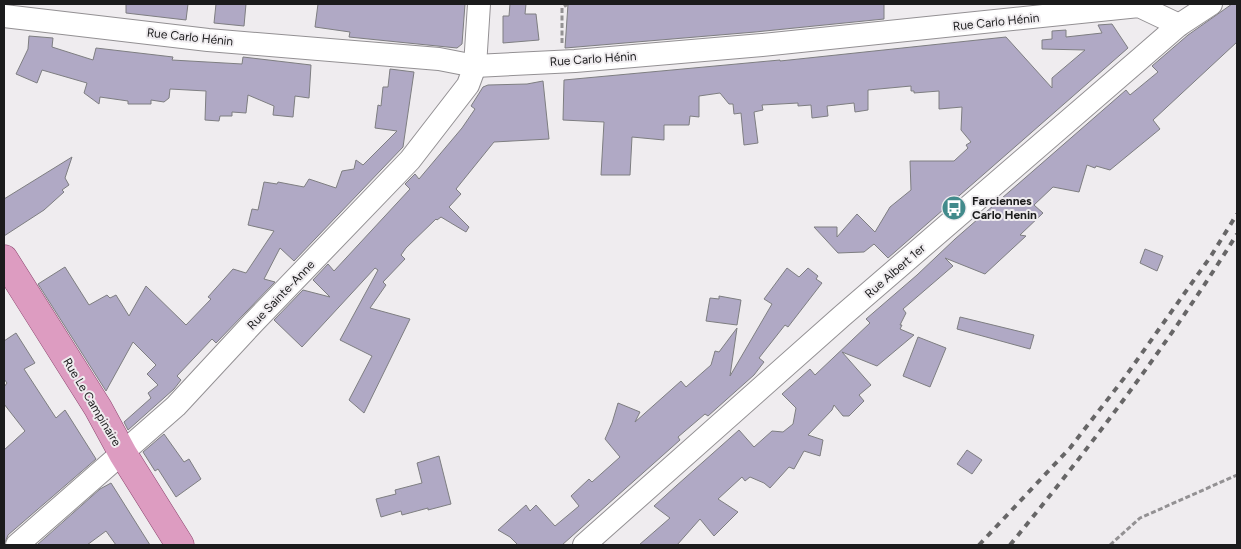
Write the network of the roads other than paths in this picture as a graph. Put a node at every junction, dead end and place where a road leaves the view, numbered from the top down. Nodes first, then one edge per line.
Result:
1 (479, 4) edge
2 (1211, 4) edge
3 (4, 16) edge
4 (1179, 25) junction
5 (475, 66) junction
6 (4, 260) edge
7 (123, 454) junction
8 (17, 545) edge
9 (180, 545) edge
10 (584, 545) edge

1 - 5 street, Rue Sainte-Anne
2 - 4 street, Rue Albert 1er
3 - 5 street, Rue Carlo Hénin
4 - 5 street, Rue Carlo Hénin
4 - 10 street, Rue Albert 1er
5 - 7 street, Rue Sainte-Anne
6 - 7 main road, Rue Le Campinaire
7 - 8 street, Rue Sainte-Anne
7 - 9 main road, Rue Le Campinaire

